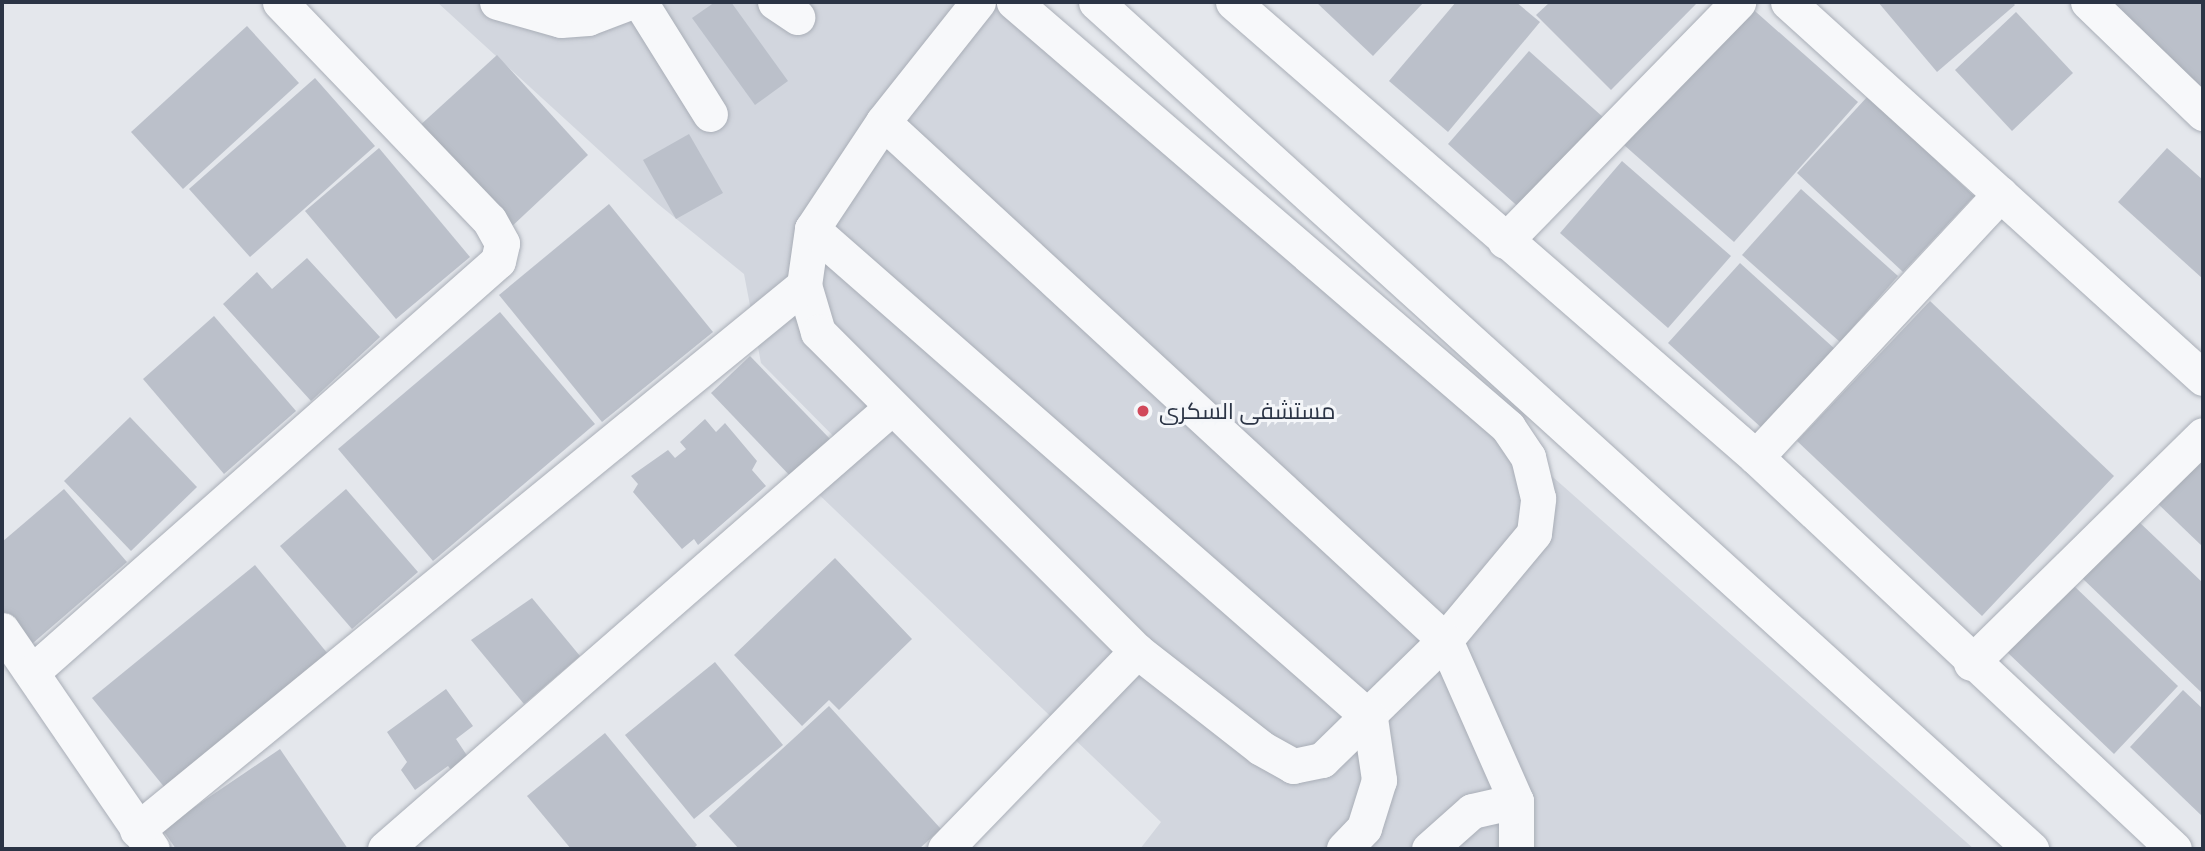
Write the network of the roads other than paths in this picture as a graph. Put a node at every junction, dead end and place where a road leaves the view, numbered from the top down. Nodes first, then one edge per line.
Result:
1 (280, 2) edge
2 (497, 2) edge
3 (630, 2) edge
4 (640, 2) edge
5 (978, 2) edge
6 (1014, 2) edge
7 (1096, 2) edge
8 (1738, 2) edge
9 (1788, 2) edge
10 (2088, 2) edge
11 (1241, 4) edge
12 (2203, 113) edge
13 (710, 114) dead end
14 (883, 122) junction
15 (2000, 194) junction
16 (812, 229) junction
17 (1506, 241) junction
18 (804, 285) junction
19 (2203, 378) edge
20 (890, 409) junction
21 (2203, 435) edge
22 (1756, 457) junction
23 (2, 630) edge
24 (1445, 640) junction
25 (1137, 651) junction
26 (1971, 663) junction
27 (32, 672) junction
28 (1370, 718) junction
29 (1516, 801) junction
30 (145, 839) edge
31 (385, 849) edge
32 (946, 849) edge
33 (1344, 849) edge
34 (1429, 849) edge
35 (1516, 849) edge
36 (2031, 849) edge
37 (2174, 849) edge

1 - 27 street
2 - 3 street
4 - 13 street
5 - 14 street
6 - 24 street
7 - 36 street
8 - 17 street
9 - 15 street
10 - 12 street
11 - 17 street
14 - 16 street
14 - 24 street
15 - 19 street
15 - 22 street
16 - 18 street
16 - 28 street
17 - 22 street
18 - 20 street
18 - 30 street
20 - 25 street
20 - 31 street
21 - 26 street
22 - 26 street
23 - 27 street
24 - 28 street
24 - 29 street
25 - 28 street
25 - 32 street
26 - 37 street
27 - 30 street
28 - 33 street
29 - 34 street
29 - 35 street

